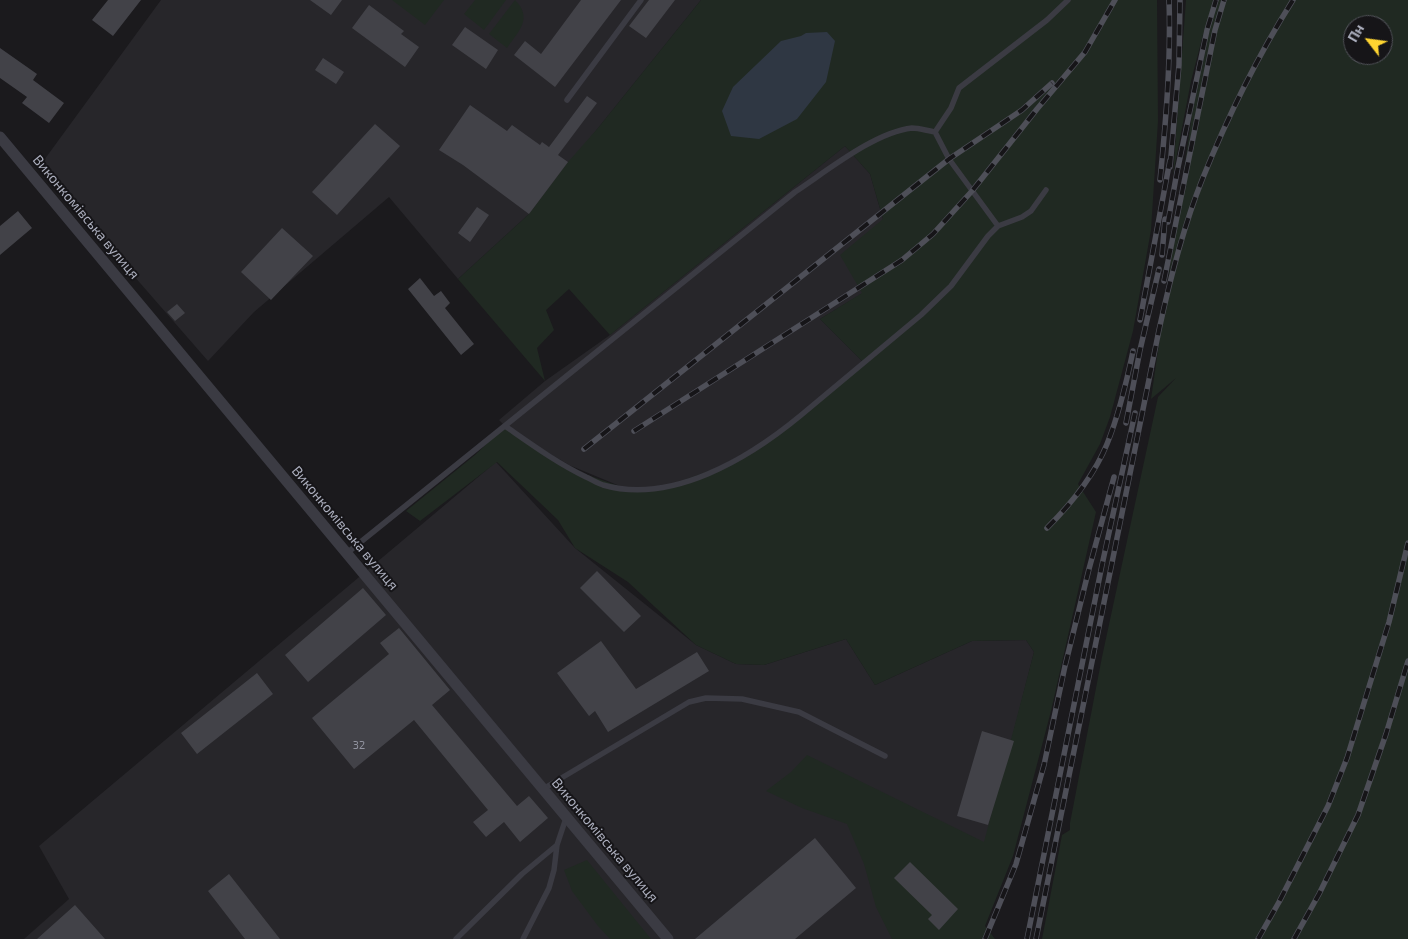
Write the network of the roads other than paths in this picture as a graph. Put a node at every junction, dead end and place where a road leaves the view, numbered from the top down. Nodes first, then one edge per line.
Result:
1 (641, 0) edge
2 (1068, 0) edge
3 (567, 100) dead end
4 (935, 132) junction
5 (0, 137) edge
6 (1046, 190) dead end
7 (998, 226) junction
8 (505, 426) junction
9 (347, 553) junction
10 (885, 756) dead end
11 (543, 789) junction
12 (566, 817) junction
13 (556, 845) junction
14 (456, 939) edge
15 (523, 939) edge
16 (668, 939) edge

1 - 3 lane
2 - 4 lane
4 - 7 lane
4 - 8 lane
5 - 9 street, Виконкомівська вулиця
6 - 7 lane
7 - 8 lane
8 - 9 lane
9 - 11 street, Виконкомівська вулиця
10 - 11 lane
11 - 12 street, Виконкомівська вулиця
12 - 13 lane
12 - 16 street, Виконкомівська вулиця
13 - 14 lane
13 - 15 lane

